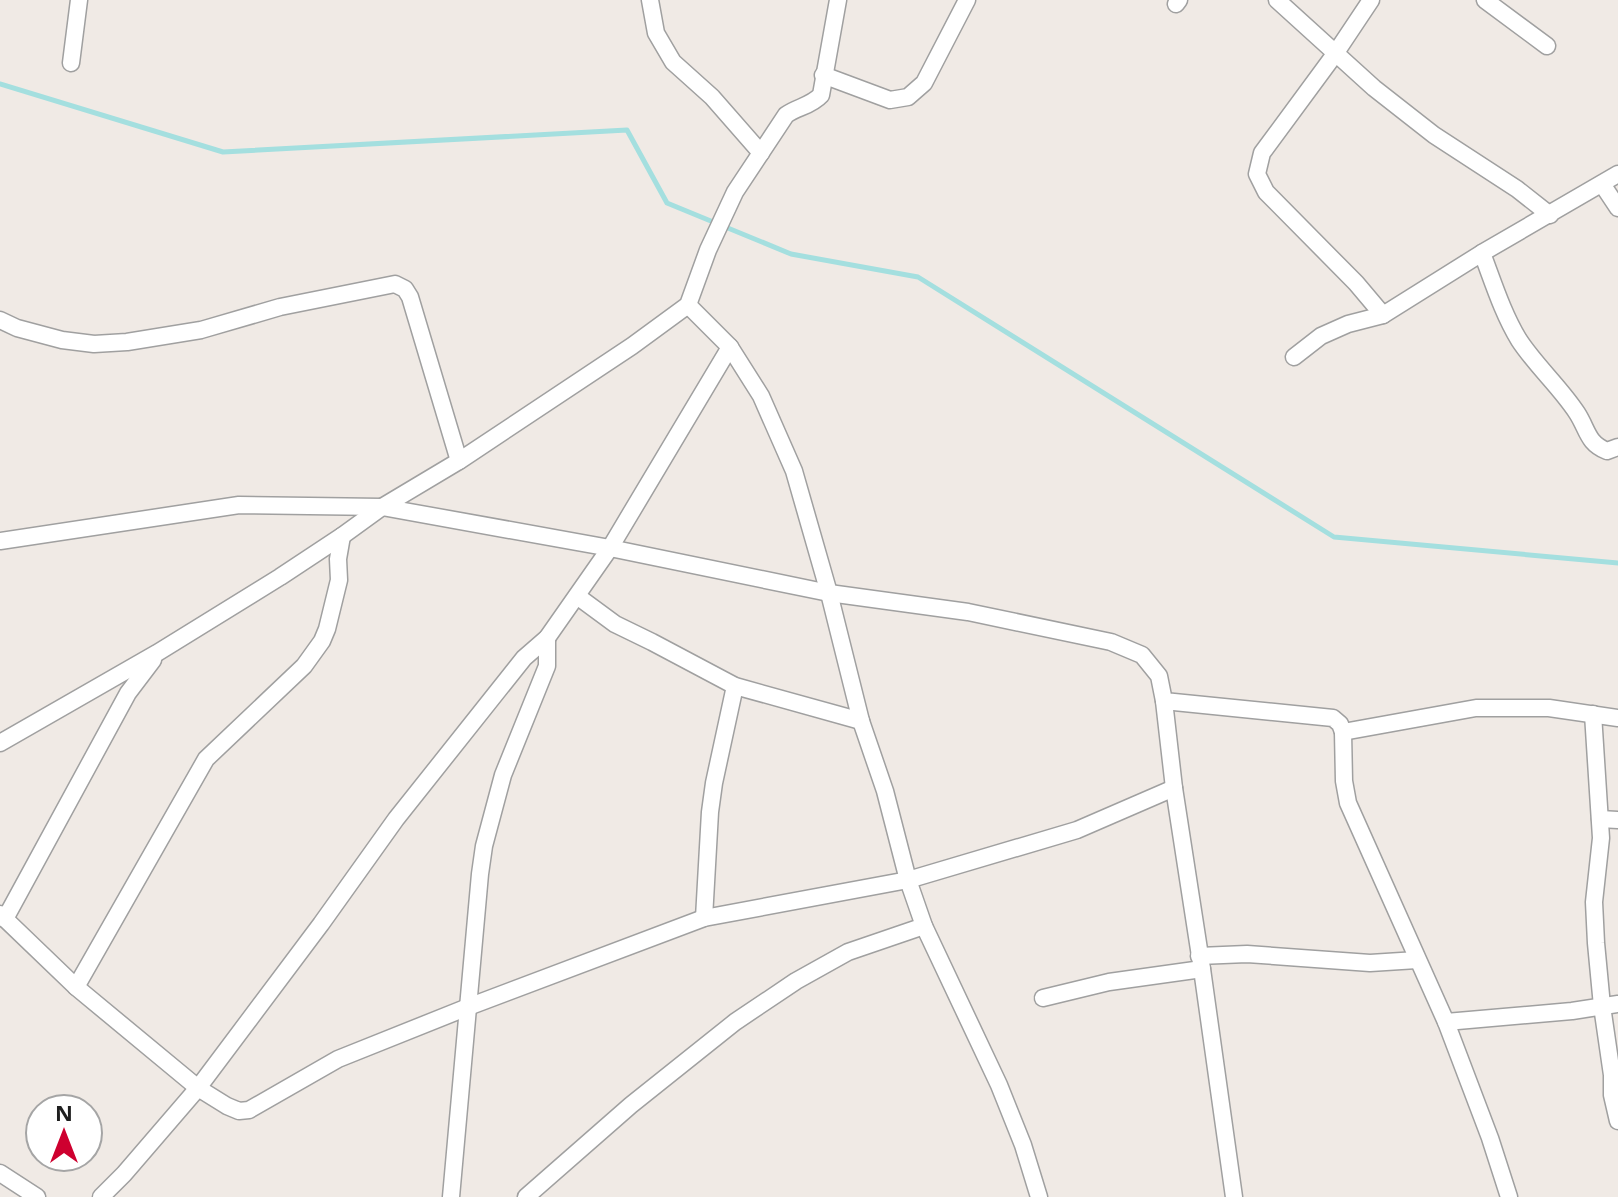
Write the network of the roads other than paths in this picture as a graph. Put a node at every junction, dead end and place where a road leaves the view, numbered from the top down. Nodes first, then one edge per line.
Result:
1 (79, 0) edge
2 (650, 0) edge
3 (838, 0) edge
4 (967, 0) edge
5 (1277, 0) edge
6 (1371, 0) edge
7 (1485, 0) edge
8 (1547, 46) dead end
9 (1335, 54) junction
10 (71, 63) dead end
11 (823, 75) junction
12 (761, 153) junction
13 (1618, 174) edge
14 (1602, 184) junction
15 (1618, 208) edge
16 (1550, 215) junction
17 (1482, 253) junction
18 (688, 305) junction
19 (1383, 315) junction
20 (0, 320) edge
21 (730, 347) junction
22 (1294, 357) dead end
23 (1618, 447) edge
24 (459, 461) junction
25 (382, 507) junction
26 (342, 536) junction
27 (0, 541) edge
28 (610, 548) junction
29 (829, 593) junction
30 (577, 596) junction
31 (547, 638) junction
32 (157, 653) junction
33 (735, 686) junction
34 (1164, 701) junction
35 (1593, 714) junction
36 (1618, 718) edge
37 (861, 721) junction
38 (1343, 732) junction
39 (0, 743) edge
40 (1174, 788) junction
41 (1600, 819) junction
42 (1618, 820) edge
43 (908, 880) junction
44 (2, 916) edge
45 (704, 918) junction
46 (924, 926) junction
47 (1417, 960) junction
48 (1201, 962) junction
49 (76, 987) junction
50 (1043, 998) dead end
51 (1610, 1005) edge
52 (468, 1007) junction
53 (1446, 1022) junction
54 (198, 1088) junction
55 (1618, 1121) edge
56 (0, 1173) edge
57 (37, 1197) edge
58 (101, 1197) edge
59 (451, 1197) edge
60 (526, 1197) edge
61 (1039, 1197) edge
62 (1234, 1197) edge
63 (1509, 1197) edge

1 - 10 street
2 - 12 street
3 - 11 street
4 - 11 street
5 - 9 street
6 - 9 street
7 - 8 street
9 - 16 street
9 - 19 street
11 - 12 street
12 - 18 street
13 - 14 street
14 - 15 street
14 - 16 street
16 - 17 street
17 - 19 street
17 - 23 street
18 - 21 street
18 - 24 street
19 - 22 street
20 - 24 street
21 - 28 street
21 - 29 street
24 - 25 street
25 - 26 street
25 - 27 street
25 - 28 street
26 - 32 street
26 - 49 street
28 - 29 street
28 - 30 street
29 - 34 street
29 - 37 street
30 - 31 street
30 - 33 street
31 - 52 street
31 - 54 street
32 - 39 street
32 - 44 street
33 - 37 street
33 - 45 street
34 - 38 street
34 - 40 street
35 - 36 street
35 - 38 street
35 - 41 street
37 - 43 street
38 - 47 street
40 - 43 street
40 - 48 street
41 - 42 street
41 - 51 street
43 - 45 street
43 - 46 street
44 - 49 street
45 - 52 street
46 - 60 street
46 - 61 street
47 - 48 street
47 - 53 street
48 - 50 street
48 - 62 street
49 - 54 street
51 - 53 street
51 - 55 street
52 - 54 street
52 - 59 street
53 - 63 street
54 - 58 street
56 - 57 street

